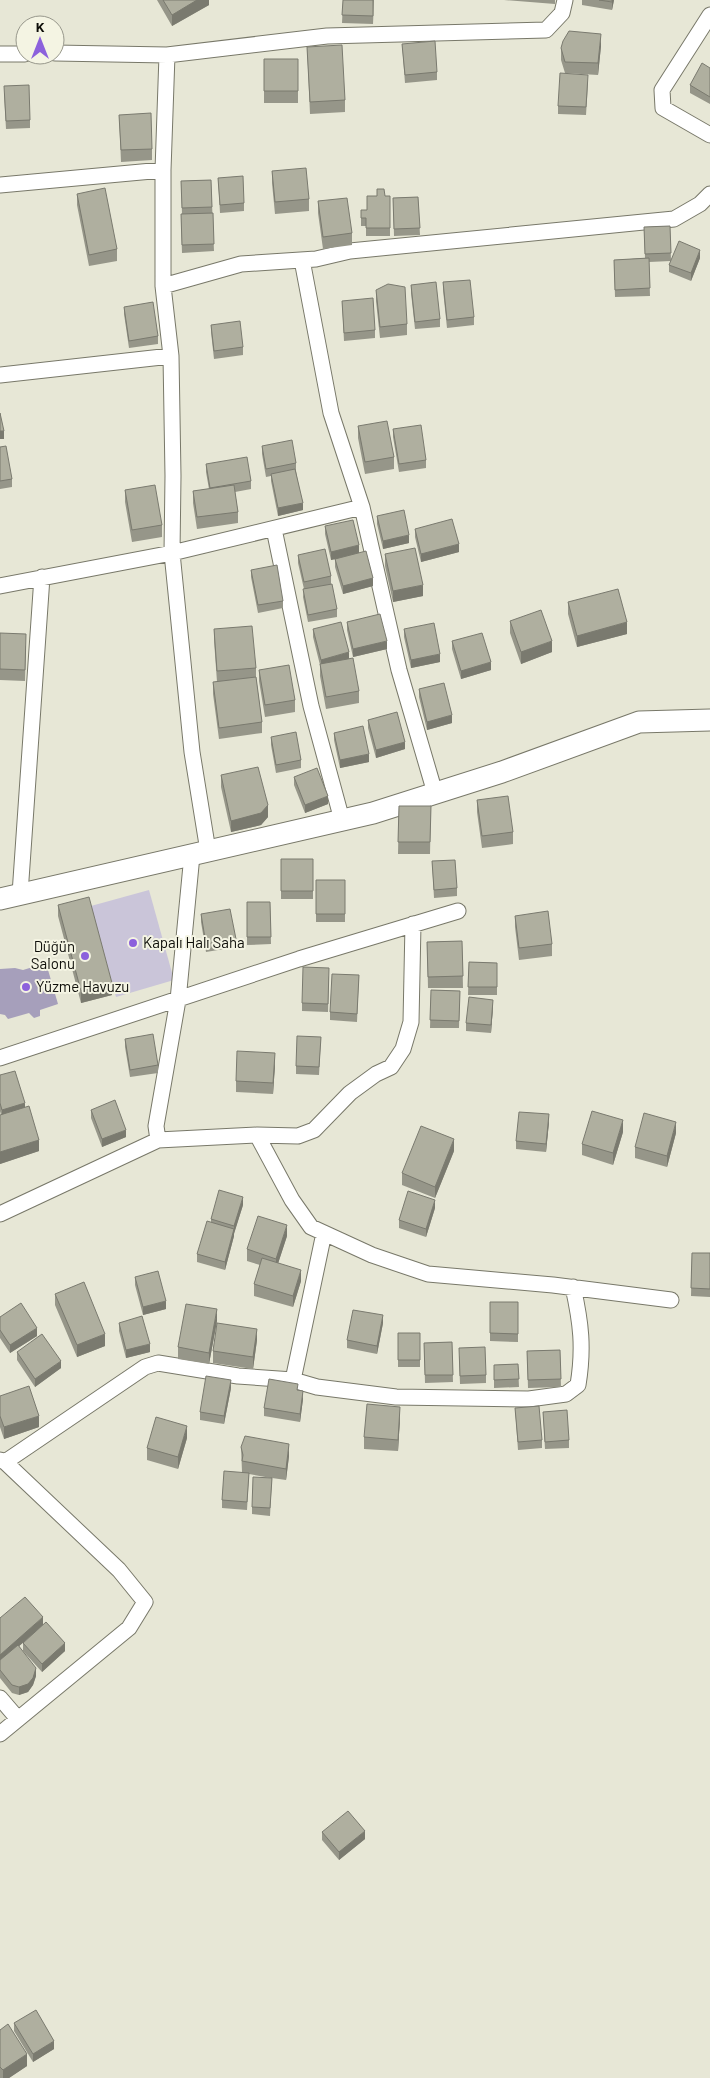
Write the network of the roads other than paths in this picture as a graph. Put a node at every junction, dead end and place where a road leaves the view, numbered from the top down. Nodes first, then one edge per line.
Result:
1 (565, 0) edge
2 (710, 15) edge
3 (65, 53) edge
4 (0, 54) edge
5 (15, 54) edge
6 (167, 55) junction
7 (710, 135) edge
8 (162, 170) junction
9 (0, 185) edge
10 (710, 194) edge
11 (302, 260) junction
12 (163, 286) junction
13 (171, 356) junction
14 (0, 375) edge
15 (362, 507) junction
16 (274, 529) junction
17 (172, 553) junction
18 (42, 577) junction
19 (0, 586) edge
20 (710, 720) edge
21 (436, 793) junction
22 (342, 820) junction
23 (200, 853) junction
24 (10, 897) edge
25 (458, 911) dead end
26 (413, 924) junction
27 (178, 1000) junction
28 (0, 1058) edge
29 (257, 1135) junction
30 (158, 1140) junction
31 (0, 1214) edge
32 (324, 1233) junction
33 (573, 1287) junction
34 (671, 1300) dead end
35 (293, 1380) junction
36 (3, 1461) edge
37 (0, 1698) edge
38 (18, 1719) junction
39 (0, 1734) edge

1 - 6 street
2 - 7 street
3 - 6 street
4 - 5 street
6 - 8 street
8 - 9 street
8 - 12 street
10 - 11 street
11 - 12 street
11 - 15 street
12 - 13 street
13 - 14 street
13 - 17 street
15 - 16 street
15 - 21 street
16 - 17 street
16 - 22 street
17 - 18 street
17 - 23 street
18 - 19 street
18 - 24 street
20 - 21 street
21 - 22 street
22 - 23 street
23 - 24 street
23 - 27 street
25 - 26 street
26 - 27 street
26 - 29 street
27 - 28 street
27 - 30 street
29 - 30 street
29 - 32 street
30 - 31 street
32 - 33 street
32 - 35 street
33 - 34 street
33 - 35 street
35 - 36 street
36 - 38 street
37 - 38 street
38 - 39 street

